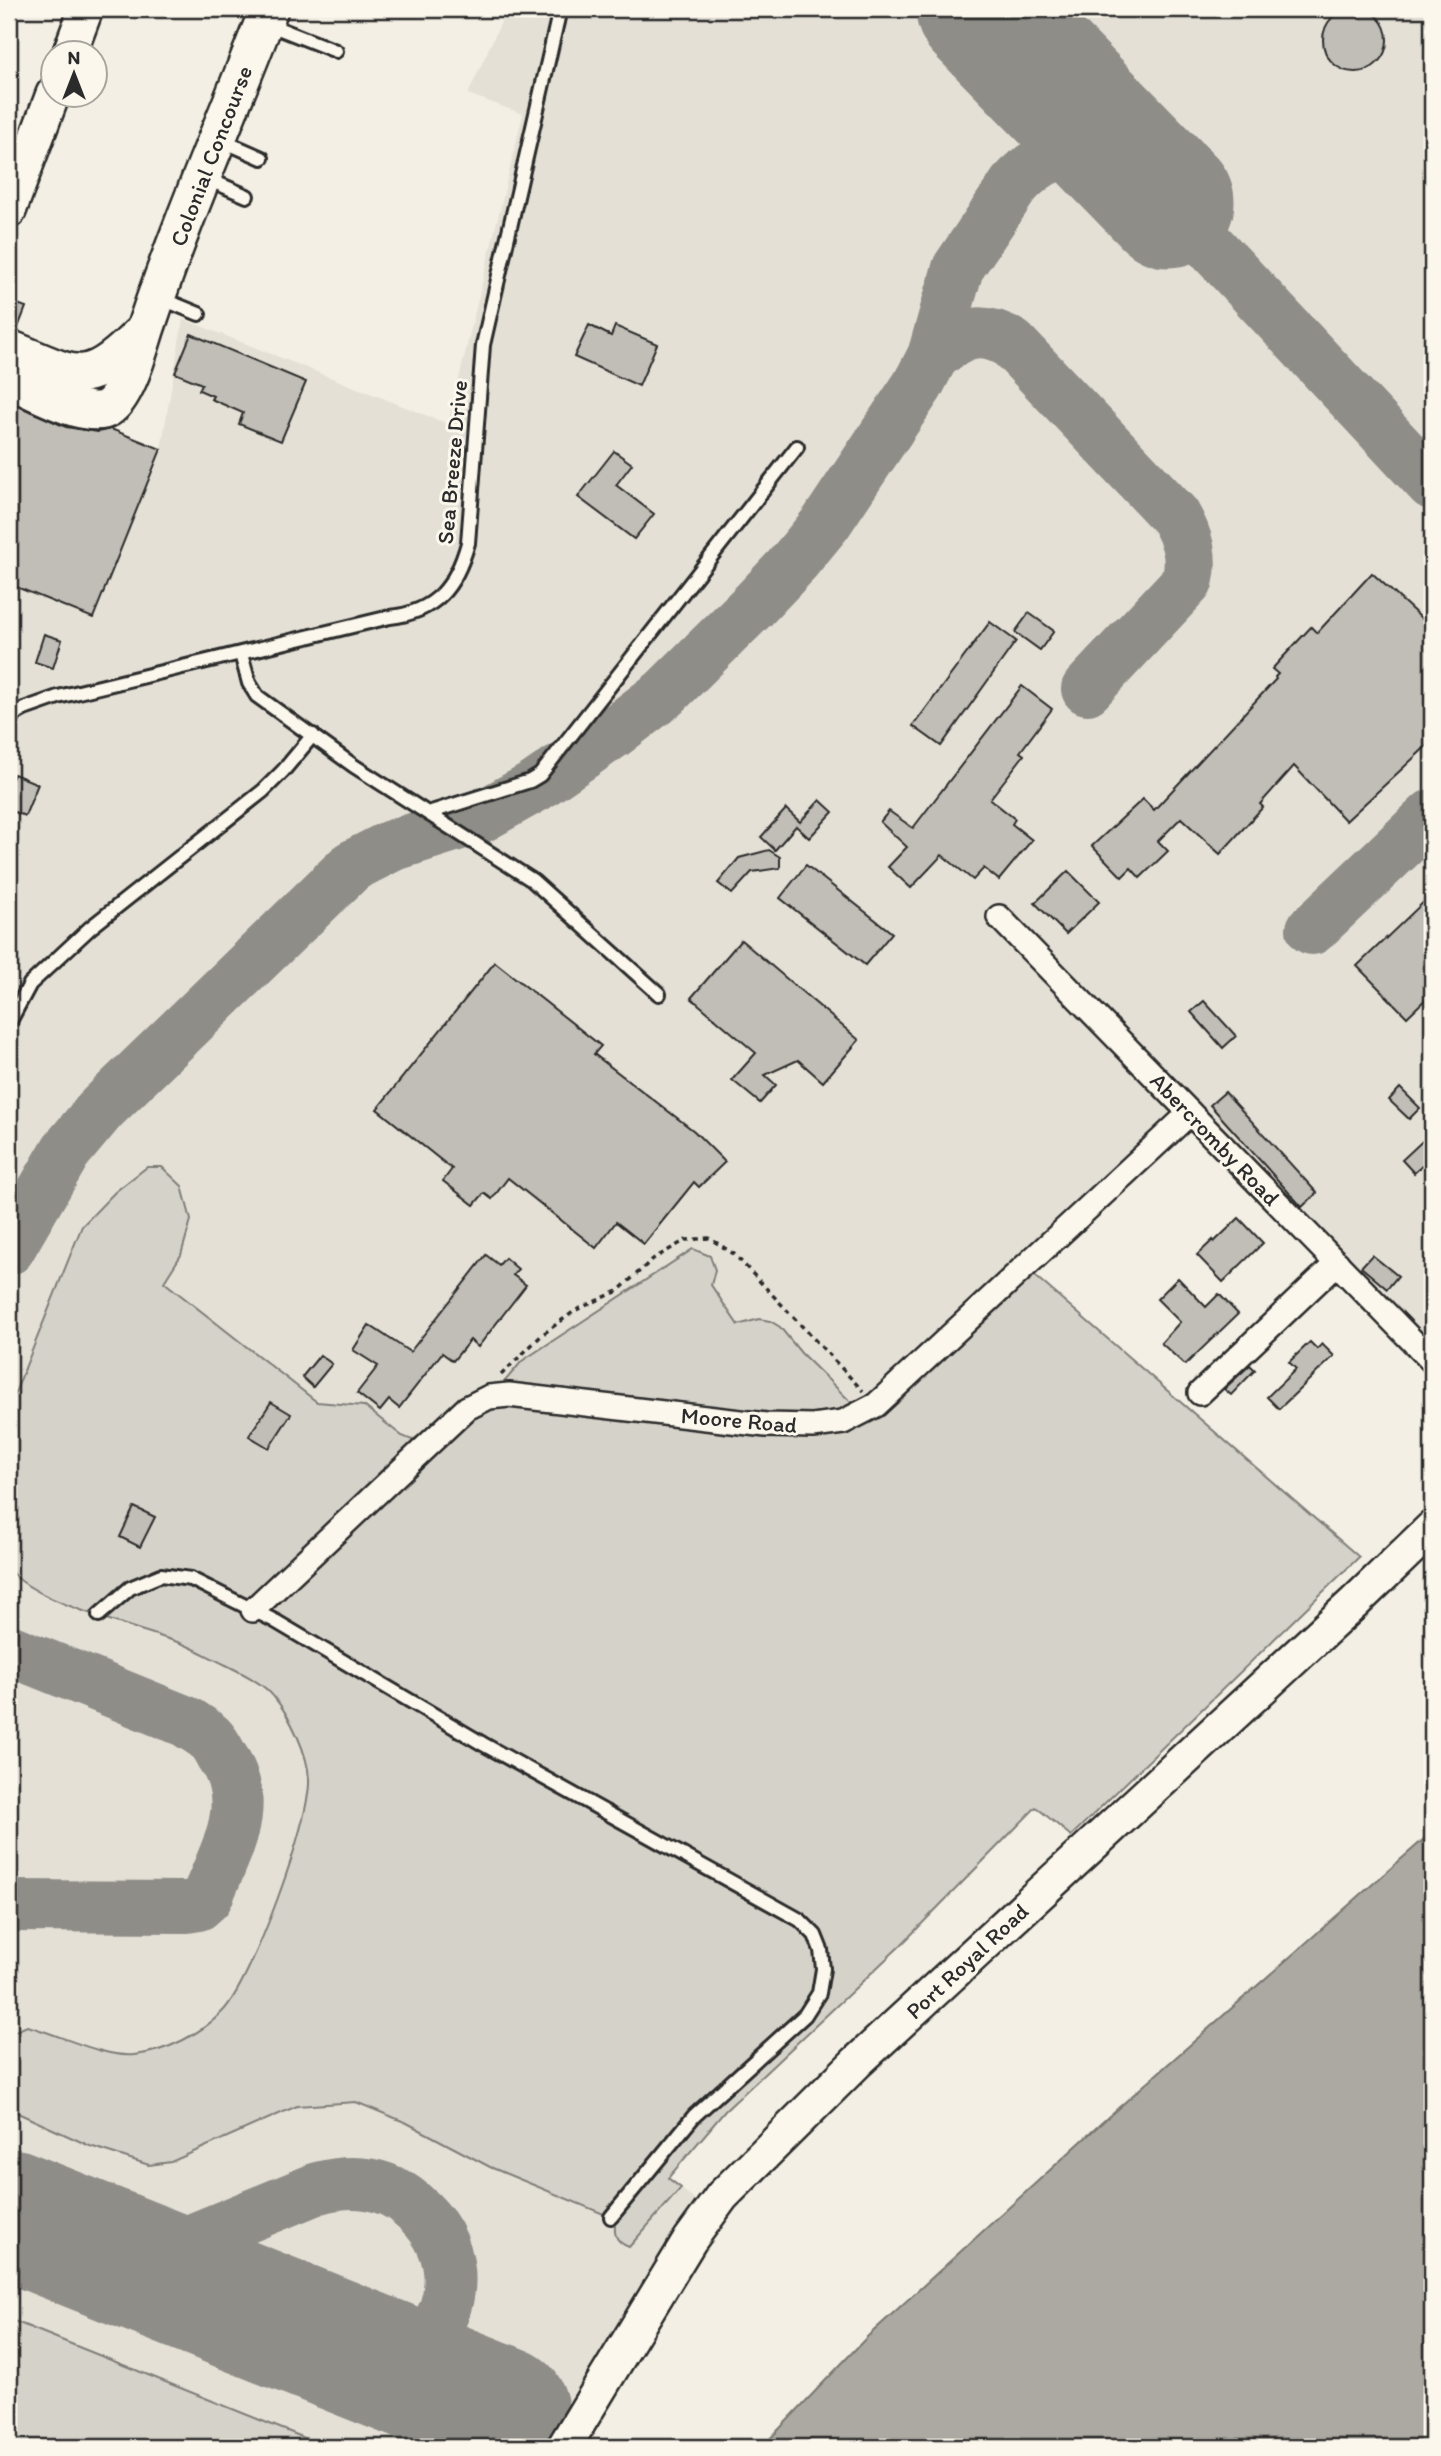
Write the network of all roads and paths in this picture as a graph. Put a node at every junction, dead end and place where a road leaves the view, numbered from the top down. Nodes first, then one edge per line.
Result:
1 (86, 9) edge
2 (560, 9) edge
3 (266, 16) edge
4 (75, 38) edge
5 (336, 51) dead end
6 (48, 108) edge
7 (218, 138) junction
8 (262, 158) dead end
9 (202, 177) junction
10 (247, 196) dead end
11 (9, 211) edge
12 (152, 310) junction
13 (198, 314) dead end
14 (9, 349) edge
15 (9, 379) edge
16 (797, 447) dead end
17 (241, 654) junction
18 (9, 717) edge
19 (313, 735) junction
20 (428, 813) junction
21 (999, 917) dead end
22 (659, 994) dead end
23 (9, 1023) edge
24 (1190, 1113) junction
25 (1337, 1263) junction
26 (1432, 1361) edge
27 (495, 1380) dead end
28 (1200, 1392) dead end
29 (876, 1405) junction
30 (1432, 1528) edge
31 (253, 1610) junction
32 (99, 1615) dead end
33 (611, 2217) dead end
34 (565, 2447) edge

1 - 4 main road
2 - 17 lane, Sea Breeze Drive
3 - 5 lane
3 - 7 main road, Colonial Concourse
6 - 11 main road
7 - 8 lane
7 - 9 main road, Colonial Concourse
9 - 10 lane
9 - 12 main road, Colonial Concourse
12 - 13 lane
12 - 14 main road
12 - 15 main road, Colonial Concourse
16 - 20 lane
17 - 18 lane, Sea Breeze Drive
17 - 19 lane
19 - 20 lane
19 - 23 lane
20 - 22 lane
21 - 24 street, Abercromby Road
24 - 25 street, Abercromby Road
24 - 29 street, Moore Road
25 - 26 street, Abercromby Road
25 - 28 street
27 - 29 path
29 - 31 street, Moore Road
30 - 34 main road, Port Royal Road
31 - 32 lane
31 - 33 lane

